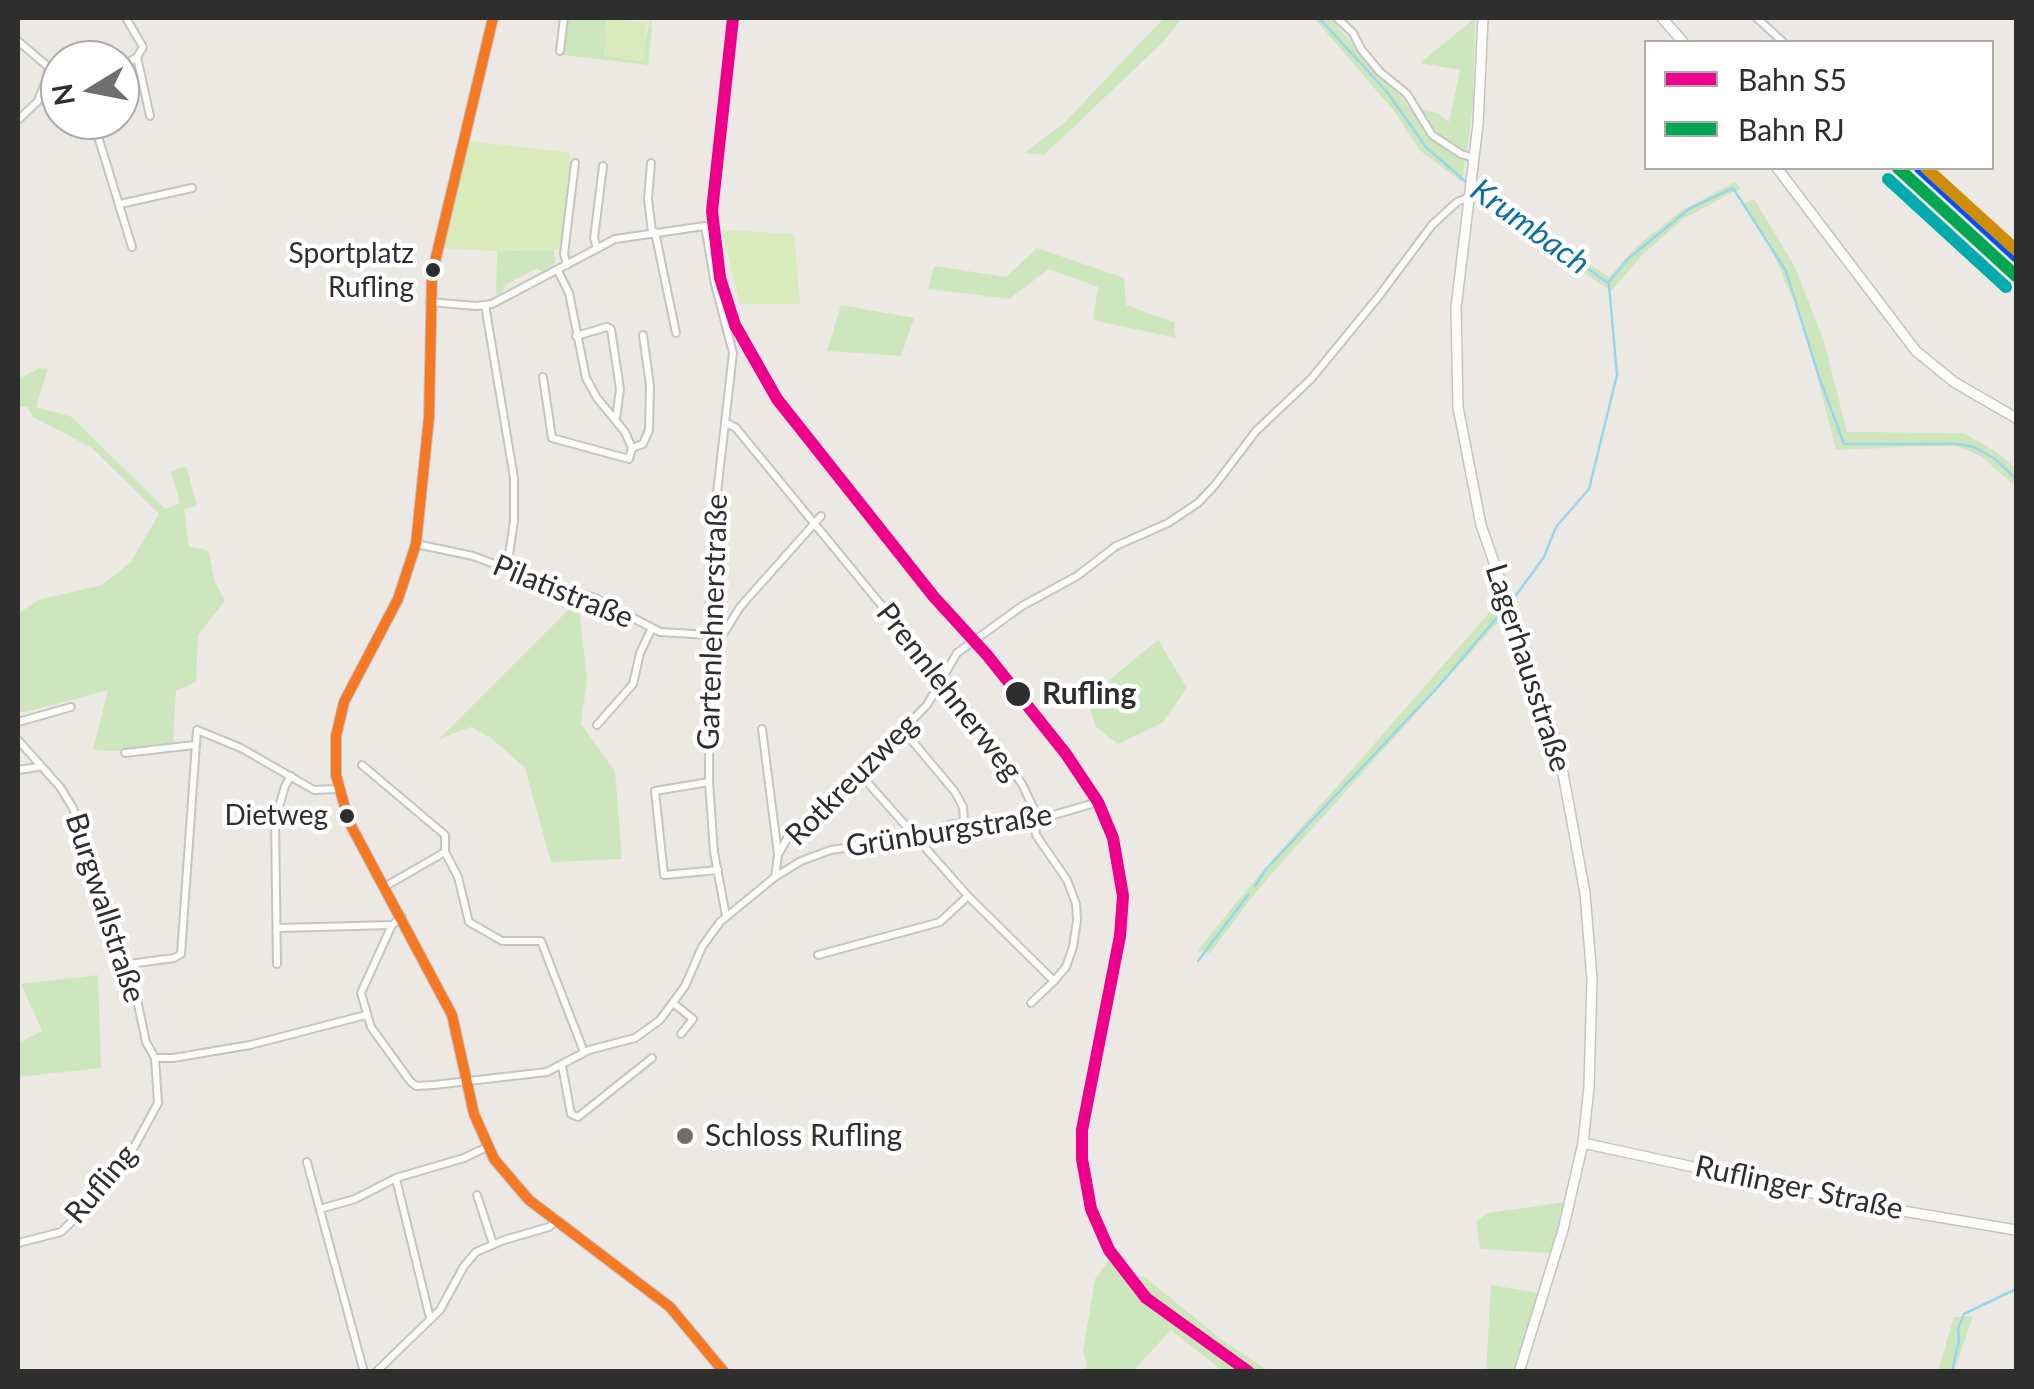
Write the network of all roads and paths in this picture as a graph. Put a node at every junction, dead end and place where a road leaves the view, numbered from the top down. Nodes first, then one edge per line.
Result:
1 (126, 18) edge
2 (493, 18) edge
3 (564, 18) edge
4 (1337, 18) edge
5 (1483, 18) edge
6 (1662, 18) edge
7 (1756, 18) edge
8 (140, 40) edge
9 (1681, 40) edge
10 (1782, 40) edge
11 (18, 41) edge
12 (560, 51) dead end
13 (40, 61) edge
14 (140, 71) edge
15 (40, 95) edge
16 (150, 116) dead end
17 (18, 120) edge
18 (100, 140) edge
19 (1474, 158) junction
20 (651, 162) dead end
21 (575, 163) dead end
22 (603, 166) dead end
23 (1779, 170) edge
24 (1922, 170) edge
25 (1470, 187) junction
26 (192, 188) dead end
27 (120, 204) junction
28 (654, 232) junction
29 (132, 247) dead end
30 (597, 249) junction
31 (2016, 257) edge
32 (567, 266) junction
33 (558, 271) junction
34 (430, 302) junction
35 (485, 306) junction
36 (676, 333) dead end
37 (643, 335) dead end
38 (576, 336) junction
39 (543, 376) dead end
40 (2016, 418) edge
41 (616, 419) junction
42 (725, 422) junction
43 (632, 448) junction
44 (822, 516) dead end
45 (814, 525) junction
46 (416, 544) junction
47 (507, 568) junction
48 (652, 628) junction
49 (710, 638) junction
50 (942, 680) junction
51 (71, 706) dead end
52 (18, 722) edge
53 (596, 725) dead end
54 (762, 728) dead end
55 (904, 730) junction
56 (18, 740) edge
57 (194, 745) junction
58 (125, 753) dead end
59 (362, 765) dead end
60 (39, 766) junction
61 (18, 770) edge
62 (860, 774) junction
63 (291, 776) junction
64 (710, 782) junction
65 (338, 790) junction
66 (1098, 802) dead end
67 (1032, 821) junction
68 (964, 823) junction
69 (912, 836) junction
70 (445, 852) junction
71 (778, 856) junction
72 (718, 870) junction
73 (775, 877) junction
74 (386, 886) junction
75 (968, 896) junction
76 (726, 916) junction
77 (402, 917) junction
78 (392, 925) junction
79 (278, 928) junction
80 (818, 956) dead end
81 (277, 964) dead end
82 (122, 965) junction
83 (1054, 981) junction
84 (1030, 1002) dead end
85 (674, 1003) junction
86 (366, 1015) junction
87 (681, 1034) dead end
88 (584, 1052) junction
89 (155, 1058) junction
90 (652, 1058) dead end
91 (562, 1066) junction
92 (468, 1079) junction
93 (159, 1096) joint
94 (1583, 1143) junction
95 (487, 1147) junction
96 (307, 1162) dead end
97 (396, 1178) junction
98 (477, 1195) dead end
99 (320, 1209) junction
100 (556, 1220) junction
101 (2016, 1230) edge
102 (18, 1242) edge
103 (492, 1244) junction
104 (430, 1318) junction
105 (364, 1372) edge
106 (376, 1372) edge
107 (724, 1372) edge
108 (1519, 1372) edge

1 - 8 street
2 - 34 street
3 - 12 street
4 - 19 street
5 - 19 street, Lagerhausstraße
6 - 9 street
7 - 10 street
11 - 13 street
14 - 16 street
15 - 17 street
18 - 27 street
19 - 25 street, Lagerhausstraße
20 - 28 street
21 - 32 street
22 - 30 street
23 - 40 street
24 - 31 street
25 - 50 street, Rotkreuzweg
25 - 94 street, Lagerhausstraße
26 - 27 street
27 - 29 street
28 - 30 street
28 - 36 street
28 - 42 street, Gartenlehnerstraße
30 - 32 street
32 - 33 street
33 - 35 street
33 - 38 street
34 - 35 street
34 - 46 street
35 - 47 street
37 - 43 street
38 - 41 street
38 - 41 street
39 - 43 street
41 - 43 street
42 - 45 street, Prennlehnerweg
42 - 49 street, Gartenlehnerstraße
44 - 45 street
45 - 49 street
45 - 50 street, Prennlehnerweg
46 - 47 street, Pilatistraße
46 - 65 street
47 - 48 street, Pilatistraße
48 - 49 street, Pilatistraße
48 - 53 street
49 - 64 street, Gartenlehnerstraße
50 - 55 street, Rotkreuzweg
50 - 67 street, Prennlehnerweg
51 - 52 street
54 - 71 street
55 - 62 street, Rotkreuzweg
55 - 68 street
56 - 60 street, Burgwallstraße
57 - 58 street
57 - 63 street
57 - 82 street
59 - 70 street
60 - 61 street
60 - 82 street, Burgwallstraße
62 - 69 street
62 - 71 street, Rotkreuzweg
63 - 65 street
63 - 79 street
64 - 72 street, Gartenlehnerstraße
64 - 72 street, Gartenlehnerstraße
65 - 74 street
66 - 67 street, Grünburgstraße
67 - 68 street, Grünburgstraße
67 - 83 street, Prennlehnerweg
68 - 69 street, Grünburgstraße
69 - 73 street, Grünburgstraße
69 - 75 street
70 - 74 street
70 - 88 street
71 - 73 street, Rotkreuzweg
72 - 76 street, Gartenlehnerstraße
73 - 76 street, Grünburgstraße
74 - 77 street
75 - 80 street
75 - 83 street
76 - 85 street, Grünburgstraße
77 - 78 street
77 - 92 street
78 - 79 street
78 - 86 street
79 - 81 street
82 - 89 street, Burgwallstraße
83 - 84 street
85 - 87 street
85 - 88 street, Grünburgstraße
86 - 89 street
86 - 92 street, Grünburgstraße
88 - 91 street, Grünburgstraße
89 - 93 street, Burgwallstraße
90 - 91 street
91 - 92 street, Grünburgstraße
92 - 95 street
93 - 102 street, Rufling
94 - 101 street, Ruflinger Straße
94 - 108 street, Lagerhausstraße
95 - 97 street
95 - 100 street
96 - 99 street
97 - 99 street
97 - 104 street
98 - 103 street
99 - 105 street
100 - 103 street
100 - 107 street
103 - 104 street
104 - 106 street

